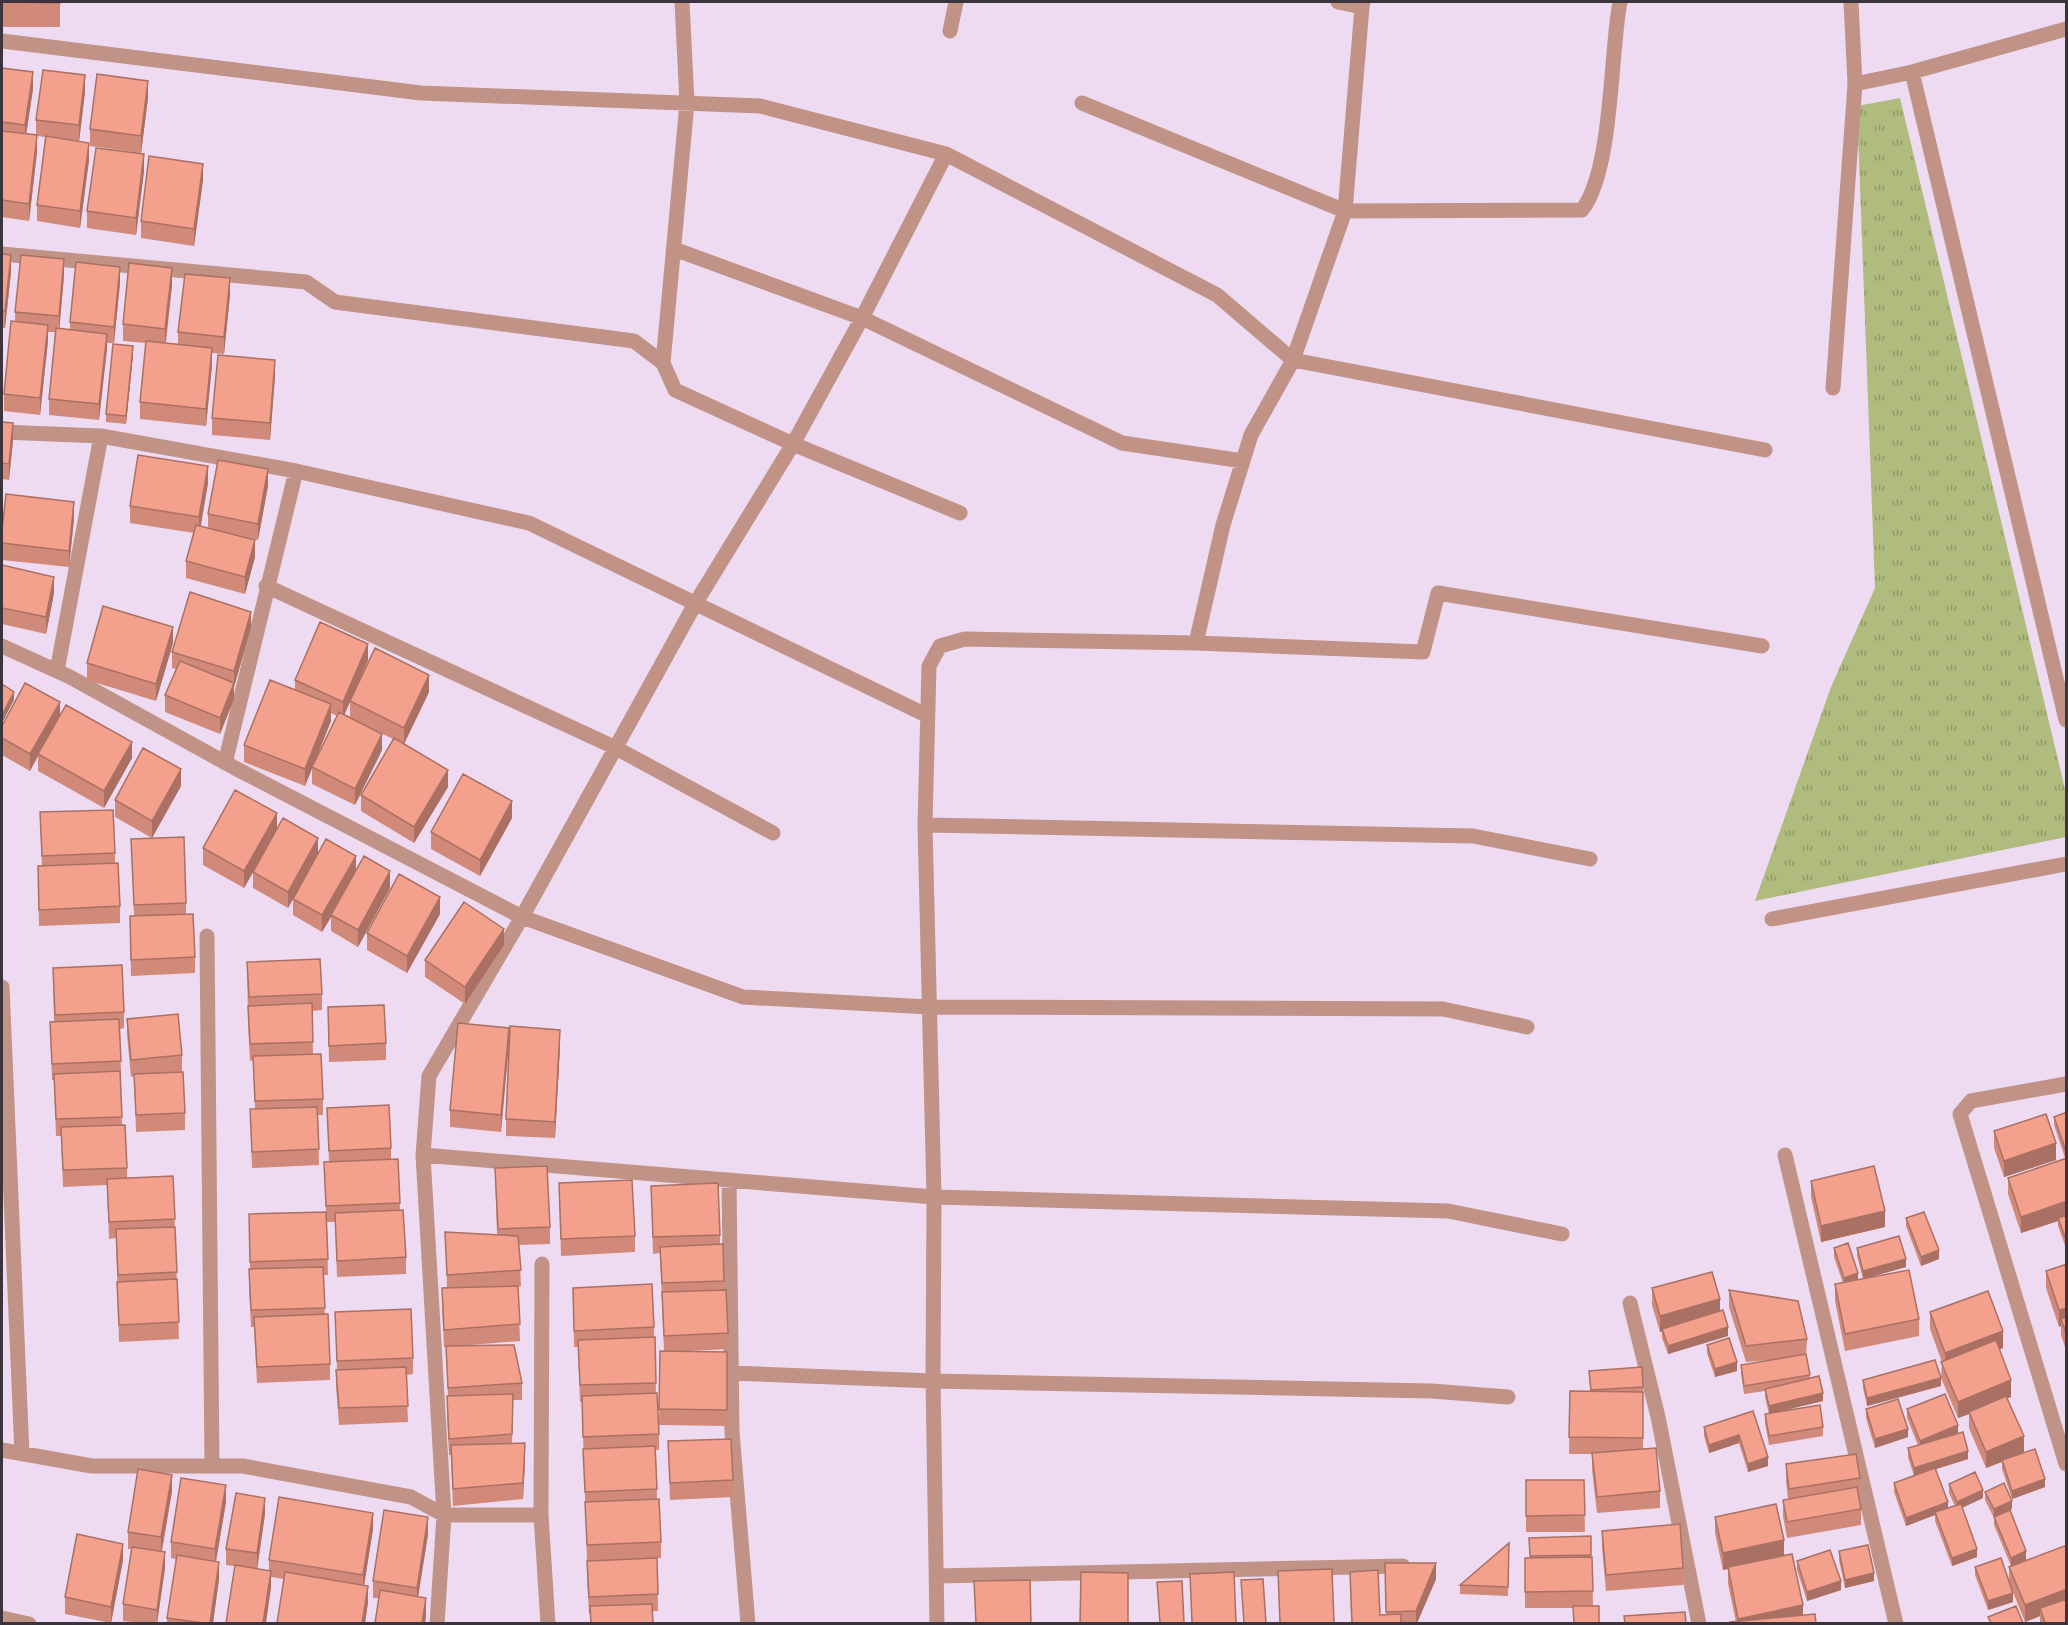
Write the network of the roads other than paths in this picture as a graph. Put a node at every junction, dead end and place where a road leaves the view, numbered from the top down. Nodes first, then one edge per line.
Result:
1 (682, 2) edge
2 (956, 2) edge
3 (1338, 2) edge
4 (1620, 2) edge
5 (1851, 2) edge
6 (1362, 4) edge
7 (2067, 29) edge
8 (950, 31) dead end
9 (2, 41) edge
10 (1912, 72) junction
11 (1855, 84) junction
12 (1082, 103) dead end
13 (687, 104) junction
14 (946, 154) junction
15 (1346, 211) junction
16 (674, 249) junction
17 (2, 254) edge
18 (862, 318) junction
19 (1293, 360) junction
20 (663, 363) junction
21 (1833, 388) dead end
22 (2, 432) edge
23 (100, 436) junction
24 (793, 444) junction
25 (1765, 450) dead end
26 (1244, 461) junction
27 (296, 471) junction
28 (960, 513) dead end
29 (266, 586) junction
30 (695, 604) junction
31 (1196, 643) junction
32 (2, 646) edge
33 (1762, 646) dead end
34 (57, 671) junction
35 (926, 715) junction
36 (2067, 720) edge
37 (614, 747) junction
38 (225, 763) junction
39 (926, 825) junction
40 (773, 833) dead end
41 (1590, 859) dead end
42 (2067, 864) edge
43 (522, 917) junction
44 (1772, 919) dead end
45 (207, 936) dead end
46 (2, 987) edge
47 (929, 1007) junction
48 (1527, 1027) dead end
49 (2067, 1084) edge
50 (423, 1155) junction
51 (1785, 1155) dead end
52 (729, 1180) junction
53 (934, 1197) junction
54 (1562, 1234) dead end
55 (542, 1264) dead end
56 (1630, 1303) dead end
57 (732, 1373) junction
58 (933, 1381) junction
59 (1508, 1398) dead end
60 (2, 1450) edge
61 (22, 1454) junction
62 (2067, 1464) edge
63 (212, 1466) junction
64 (444, 1515) junction
65 (541, 1515) junction
66 (1415, 1566) edge
67 (936, 1576) junction
68 (2, 1618) edge
69 (29, 1623) edge
70 (437, 1623) edge
71 (548, 1623) edge
72 (748, 1623) edge
73 (937, 1623) edge
74 (1699, 1623) edge
75 (1896, 1623) edge

1 - 13 street
2 - 8 street
3 - 6 street
4 - 15 street
5 - 11 street
6 - 15 street
7 - 10 street
9 - 13 street
10 - 11 street
10 - 36 street
11 - 21 street
12 - 15 street
13 - 14 street
13 - 16 street
14 - 18 street
14 - 19 street
15 - 19 street
16 - 18 street
16 - 20 street
17 - 20 street
18 - 24 street
18 - 26 street
19 - 25 street
19 - 26 street
20 - 24 street
22 - 23 street
23 - 27 street
23 - 34 street
24 - 28 street
24 - 30 street
26 - 31 street
27 - 29 street
27 - 30 street
29 - 37 street
29 - 38 street
30 - 35 street
30 - 37 street
31 - 33 street
31 - 35 street
32 - 34 street
34 - 38 street
35 - 39 street
37 - 40 street
37 - 43 street
38 - 43 street
39 - 41 street
39 - 47 street
42 - 44 street
43 - 47 street
43 - 50 street
45 - 63 street
46 - 61 street
47 - 48 street
47 - 53 street
49 - 62 street
50 - 52 street
50 - 64 street
51 - 75 street
52 - 53 street
52 - 57 street
53 - 54 street
53 - 58 street
55 - 65 street
56 - 74 street
57 - 58 street
57 - 72 street
58 - 59 street
58 - 67 street
60 - 61 street
61 - 63 street
63 - 64 street
64 - 65 street
64 - 70 street
65 - 71 street
66 - 67 street
67 - 73 street
68 - 69 street

